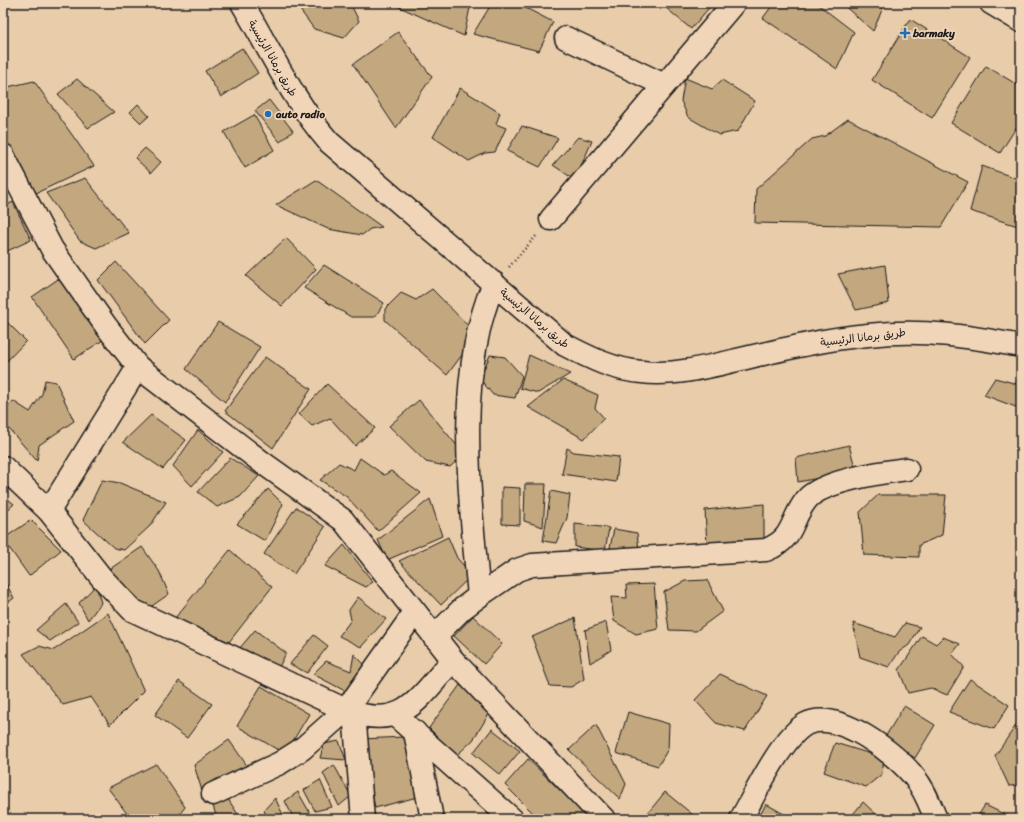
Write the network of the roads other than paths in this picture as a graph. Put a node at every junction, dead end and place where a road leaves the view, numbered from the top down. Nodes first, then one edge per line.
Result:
1 (242, 3) edge
2 (734, 3) edge
3 (990, 3) edge
4 (1021, 21) edge
5 (566, 38) dead end
6 (664, 85) junction
7 (3, 155) edge
8 (551, 219) road end
9 (494, 283) junction
10 (1021, 346) edge
11 (138, 367) junction
12 (3, 467) edge
13 (907, 469) dead end
14 (48, 511) junction
15 (479, 596) junction
16 (415, 612) junction
17 (434, 637) junction
18 (453, 660) junction
19 (350, 712) junction
20 (396, 716) junction
21 (415, 732) junction
22 (213, 794) dead end
23 (363, 819) edge
24 (432, 819) edge
25 (512, 819) edge
26 (604, 819) edge
27 (741, 819) edge
28 (936, 819) edge

1 - 9 street, طريق برمانا الرئيسية
2 - 6 street
3 - 4 street
5 - 6 street
6 - 8 street
7 - 11 street
9 - 10 street, طريق برمانا الرئيسية
9 - 15 street
11 - 14 street
11 - 16 street
12 - 14 street
13 - 15 street
14 - 19 street
15 - 17 street
16 - 17 street
16 - 19 street
17 - 18 street
18 - 20 street
18 - 26 street
19 - 20 street
19 - 22 street
19 - 23 street
20 - 21 street
21 - 24 street
21 - 25 street
27 - 28 street

